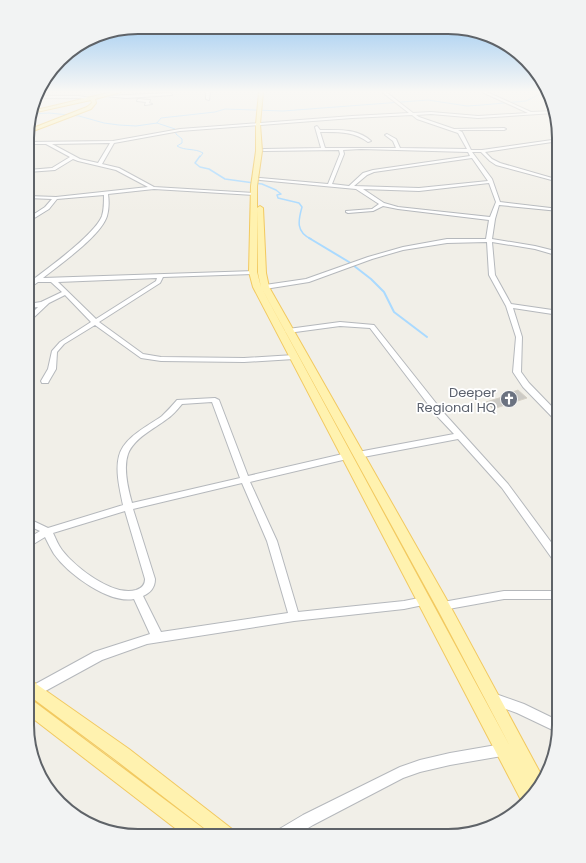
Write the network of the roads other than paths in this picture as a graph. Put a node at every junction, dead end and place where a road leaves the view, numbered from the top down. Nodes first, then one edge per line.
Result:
1 (166, 132) edge
2 (258, 132) edge
3 (265, 132) edge
4 (318, 132) edge
5 (350, 132) edge
6 (459, 132) edge
7 (387, 135) dead end
8 (369, 141) dead end
9 (552, 141) edge
10 (34, 142) edge
11 (43, 142) junction
12 (113, 142) junction
13 (342, 148) junction
14 (398, 148) junction
15 (323, 149) junction
16 (264, 150) junction
17 (470, 150) junction
18 (482, 151) junction
19 (73, 157) junction
20 (473, 157) junction
21 (99, 165) junction
22 (259, 170) junction
23 (34, 171) edge
24 (552, 179) edge
25 (491, 182) junction
26 (330, 184) junction
27 (257, 185) junction
28 (354, 187) junction
29 (154, 188) junction
30 (106, 193) junction
31 (34, 197) edge
32 (56, 198) junction
33 (498, 203) junction
34 (382, 204) junction
35 (552, 209) edge
36 (348, 212) dead end
37 (34, 216) edge
38 (492, 219) junction
39 (258, 228) junction
40 (490, 240) junction
41 (552, 252) edge
42 (253, 272) junction
43 (161, 276) junction
44 (34, 280) edge
45 (38, 280) junction
46 (53, 280) junction
47 (34, 283) edge
48 (265, 287) junction
49 (66, 292) junction
50 (46, 302) junction
51 (34, 306) edge
52 (509, 306) junction
53 (552, 312) edge
54 (34, 314) edge
55 (94, 322) junction
56 (288, 330) junction
57 (294, 357) junction
58 (45, 381) dead end
59 (318, 391) junction
60 (552, 412) edge
61 (458, 436) junction
62 (353, 455) junction
63 (245, 480) junction
64 (128, 507) junction
65 (391, 512) junction
66 (379, 515) junction
67 (34, 524) edge
68 (46, 532) junction
69 (34, 540) edge
70 (552, 551) edge
71 (137, 595) junction
72 (552, 595) edge
73 (424, 601) junction
74 (443, 606) junction
75 (294, 618) junction
76 (158, 638) junction
77 (34, 692) edge
78 (34, 697) edge
79 (34, 697) edge
80 (493, 699) junction
81 (552, 724) edge
82 (502, 750) junction
83 (536, 781) edge
84 (526, 794) edge
85 (191, 829) edge
86 (220, 829) edge
87 (293, 829) edge

1 - 12 street
2 - 22 main road
3 - 16 main road
4 - 15 street
5 - 8 street
6 - 17 street
7 - 14 street
9 - 18 street
10 - 11 street
11 - 12 street
11 - 19 street
12 - 21 street
13 - 14 street
13 - 15 street
13 - 26 street
14 - 17 street
15 - 16 street
16 - 22 main road
17 - 18 street
17 - 20 street
18 - 24 street
19 - 21 street
19 - 23 street
20 - 25 street
20 - 28 street
21 - 29 street
22 - 27 main road
25 - 28 street
25 - 33 street
26 - 27 street
26 - 28 street
27 - 29 street
27 - 39 main road
28 - 34 street
29 - 30 street
30 - 32 street
30 - 45 street
31 - 32 street
32 - 37 street
33 - 35 street
33 - 38 street
34 - 36 street
34 - 38 street
38 - 40 street
39 - 42 main road
39 - 48 main road
40 - 41 street
40 - 48 street
40 - 52 street
42 - 43 street
42 - 57 main road
43 - 46 street
43 - 55 street
44 - 45 street
45 - 46 street
45 - 47 street
46 - 49 street
48 - 56 main road
49 - 50 street
49 - 55 street
50 - 51 street
50 - 54 street
52 - 53 street
52 - 60 street
55 - 57 street
55 - 58 street
56 - 59 main road
56 - 61 street
57 - 59 main road
59 - 62 main road
61 - 62 street
61 - 70 street
62 - 63 street
62 - 65 main road
62 - 66 main road
63 - 64 street
63 - 64 street
63 - 75 street
64 - 68 street
64 - 71 street
65 - 66 main road
65 - 74 main road
66 - 73 main road
67 - 68 street
68 - 69 street
68 - 71 street
71 - 76 street
72 - 74 street
73 - 75 street
73 - 82 main road
74 - 80 main road
75 - 76 street
76 - 77 street
78 - 85 main road
79 - 86 main road
80 - 81 street
80 - 83 main road
82 - 84 main road
82 - 87 street

